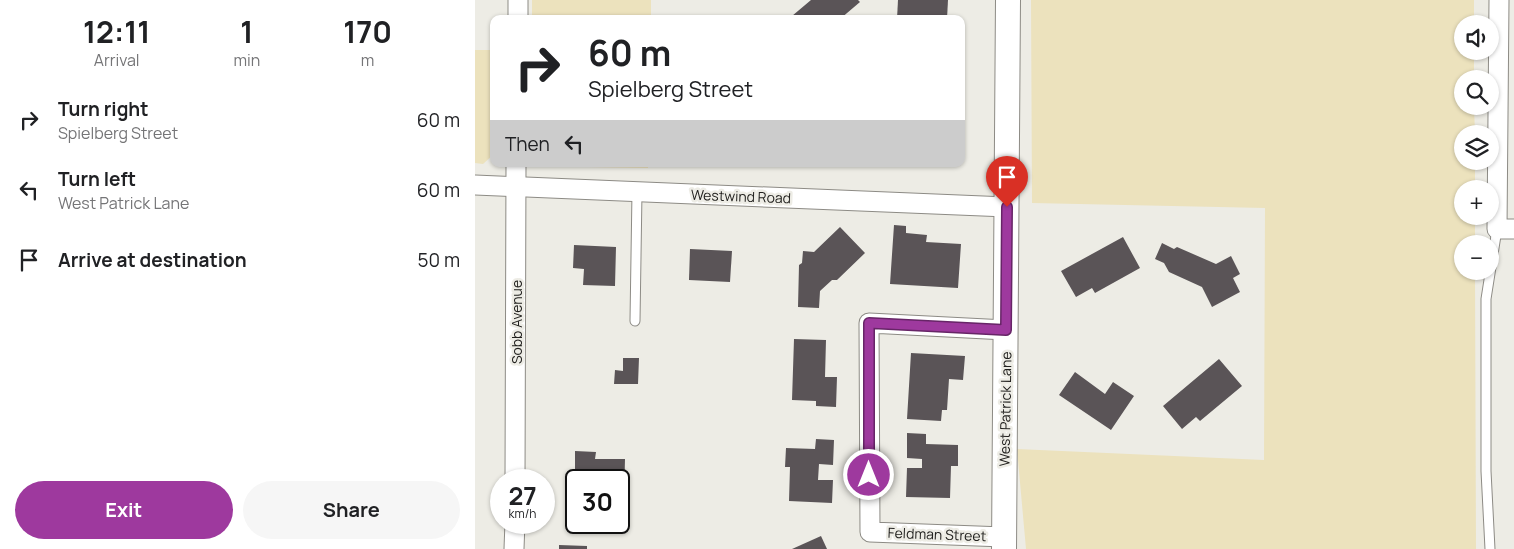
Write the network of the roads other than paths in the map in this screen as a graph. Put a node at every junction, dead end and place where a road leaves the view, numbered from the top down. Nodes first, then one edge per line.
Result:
1 (518, 0) edge
2 (1009, 0) edge
3 (1499, 0) edge
4 (518, 15) edge
5 (517, 167) edge
6 (475, 185) edge
7 (516, 187) junction
8 (637, 192) junction
9 (1007, 207) junction
10 (1506, 229) edge
11 (635, 321) dead end
12 (1006, 330) junction
13 (515, 469) edge
14 (515, 534) edge
15 (1004, 543) edge
16 (514, 549) edge
17 (1490, 549) edge

1 - 4 street
2 - 9 street, West Patrick Lane
3 - 10 street
5 - 7 street, Sobb Avenue
6 - 7 street, Westwind Road
7 - 8 street, Westwind Road
7 - 13 street, Sobb Avenue
8 - 9 street, Westwind Road
8 - 11 lane
9 - 12 street, West Patrick Lane
10 - 17 lane
12 - 15 street, West Patrick Lane
12 - 15 street, Feldman Street
14 - 16 street

